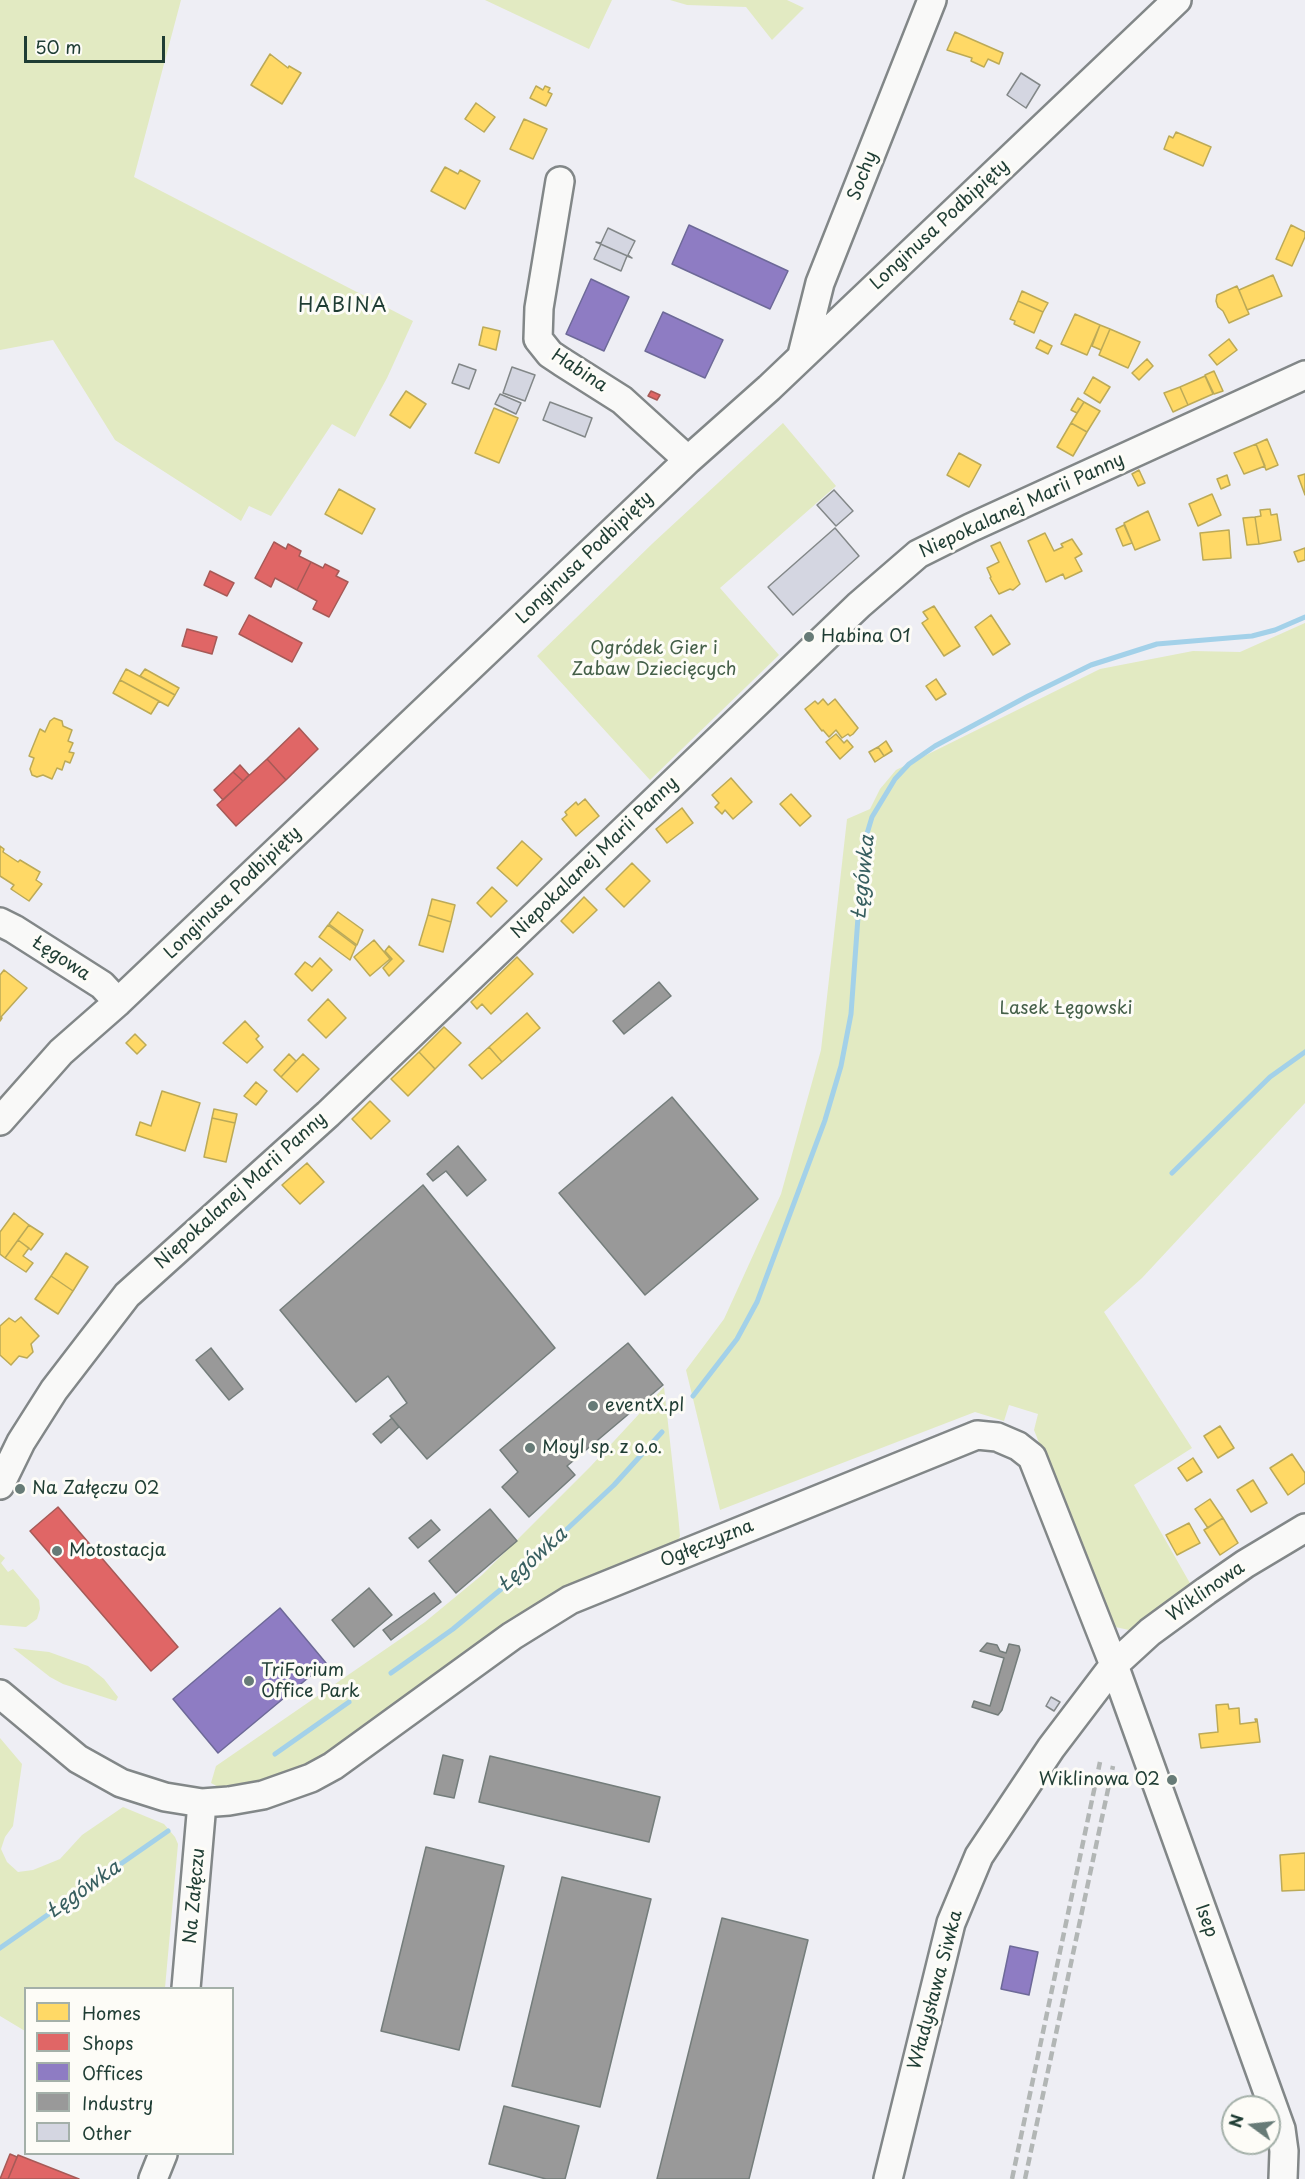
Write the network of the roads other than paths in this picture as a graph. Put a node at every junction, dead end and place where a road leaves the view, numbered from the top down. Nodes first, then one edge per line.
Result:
1 (932, 0) edge
2 (1177, 0) edge
3 (560, 181) dead end
4 (802, 355) junction
5 (1305, 375) edge
6 (688, 460) junction
7 (0, 922) edge
8 (118, 1002) junction
9 (0, 1121) edge
10 (0, 1485) edge
11 (1305, 1528) edge
12 (1114, 1665) junction
13 (0, 1694) edge
14 (202, 1803) junction
15 (186, 1987) edge
16 (163, 2155) edge
17 (1290, 2176) edge
18 (153, 2179) edge
19 (888, 2179) edge

1 - 4 street, Sochy
2 - 4 street, Longinusa Podbipięty
3 - 6 street, Habina
4 - 6 street, Longinusa Podbipięty
5 - 10 street, Niepokalanej Marii Panny
6 - 8 street, Longinusa Podbipięty
7 - 8 street, Łęgowa
8 - 9 street, Longinusa Podbipięty
11 - 12 street, Wiklinowa
12 - 14 street, Ogłęczyzna
12 - 17 street, Isep
12 - 19 street, Władysława Siwka
13 - 14 street
14 - 15 street, Na Załęczu
16 - 18 street

